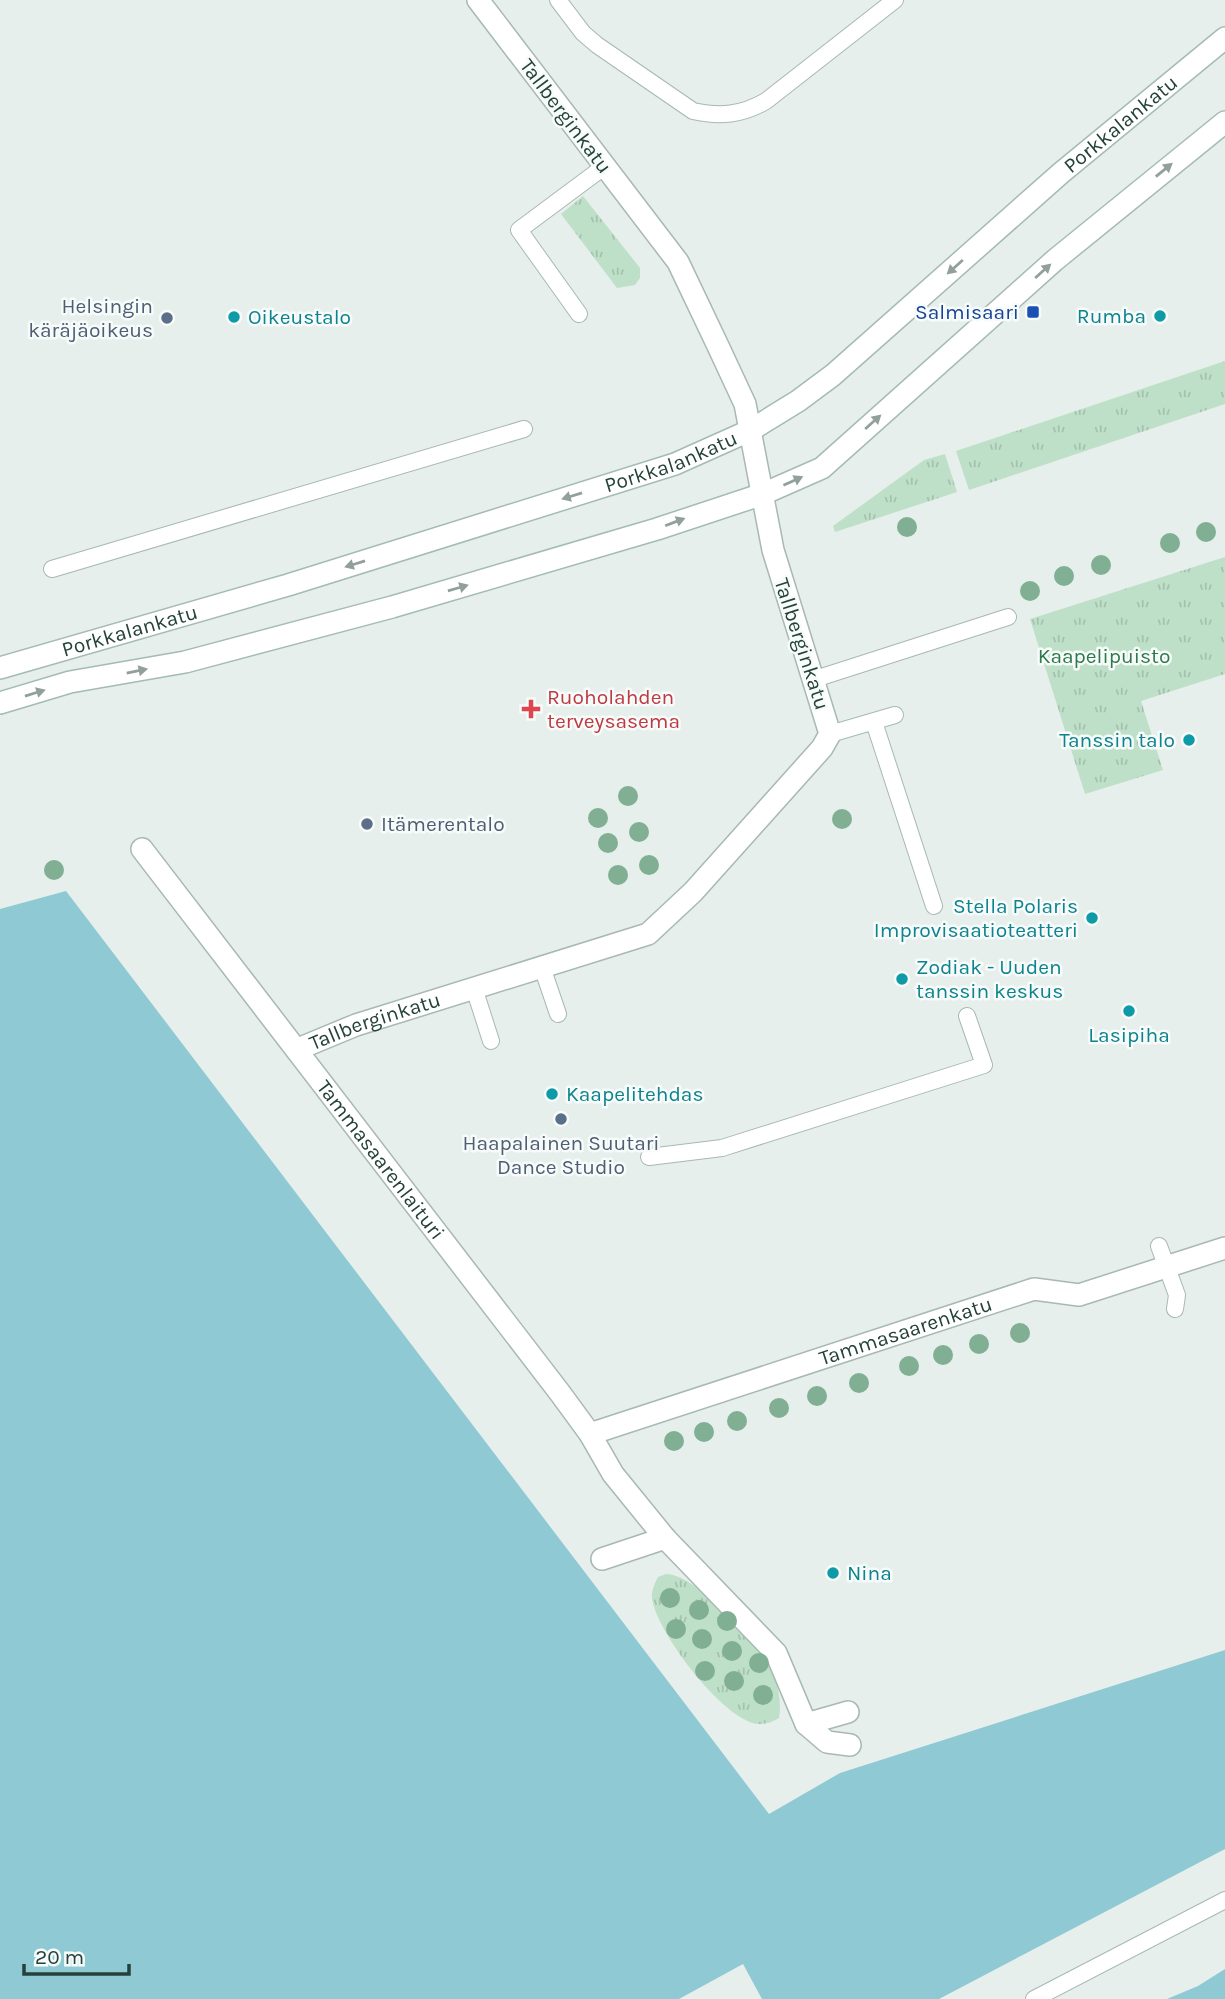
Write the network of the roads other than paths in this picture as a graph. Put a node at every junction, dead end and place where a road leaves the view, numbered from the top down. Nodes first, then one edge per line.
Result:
1 (478, 0) edge
2 (558, 0) edge
3 (895, 0) edge
4 (1225, 38) edge
5 (1225, 122) edge
6 (605, 166) junction
7 (579, 314) dead end
8 (524, 429) dead end
9 (751, 430) junction
10 (763, 494) junction
11 (52, 569) dead end
12 (1008, 617) dead end
13 (0, 668) edge
14 (814, 679) junction
15 (0, 703) edge
16 (895, 715) dead end
17 (874, 722) junction
18 (830, 734) junction
19 (142, 849) dead end
20 (933, 906) dead end
21 (542, 967) junction
22 (474, 988) junction
23 (558, 1014) dead end
24 (967, 1016) dead end
25 (491, 1041) dead end
26 (298, 1049) junction
27 (649, 1157) dead end
28 (1159, 1246) dead end
29 (1225, 1248) edge
30 (1167, 1267) junction
31 (1175, 1309) dead end
32 (590, 1434) junction
33 (665, 1538) junction
34 (602, 1559) dead end
35 (848, 1712) dead end
36 (806, 1724) junction
37 (850, 1745) dead end
38 (1225, 1900) edge
39 (1034, 1999) edge

1 - 6 street, Tallberginkatu
2 - 3 lane
4 -> 9 street, Porkkalankatu
10 -> 5 street, Porkkalankatu
6 - 7 lane
6 - 9 street, Tallberginkatu
8 - 11 lane
9 - 10 street, Tallberginkatu
9 -> 13 street, Porkkalankatu
10 - 14 street, Tallberginkatu
15 -> 10 street, Porkkalankatu
12 - 14 lane
14 - 18 street, Tallberginkatu
16 - 17 lane
17 - 18 lane
17 - 20 lane
18 - 21 street, Tallberginkatu
19 - 26 street, Tammasaarenlaituri
21 - 22 street, Tallberginkatu
21 - 23 lane
22 - 25 lane
22 - 26 street, Tallberginkatu
24 - 27 lane
26 - 32 street, Tammasaarenlaituri
28 - 30 lane
29 - 30 street, Tammasaarenkatu
30 - 31 lane
30 - 32 street, Tammasaarenkatu
32 - 33 street, Tammasaarenlaituri
33 - 34 street
33 - 36 street, Tammasaarenlaituri
35 - 36 street
36 - 37 street
38 - 39 lane

